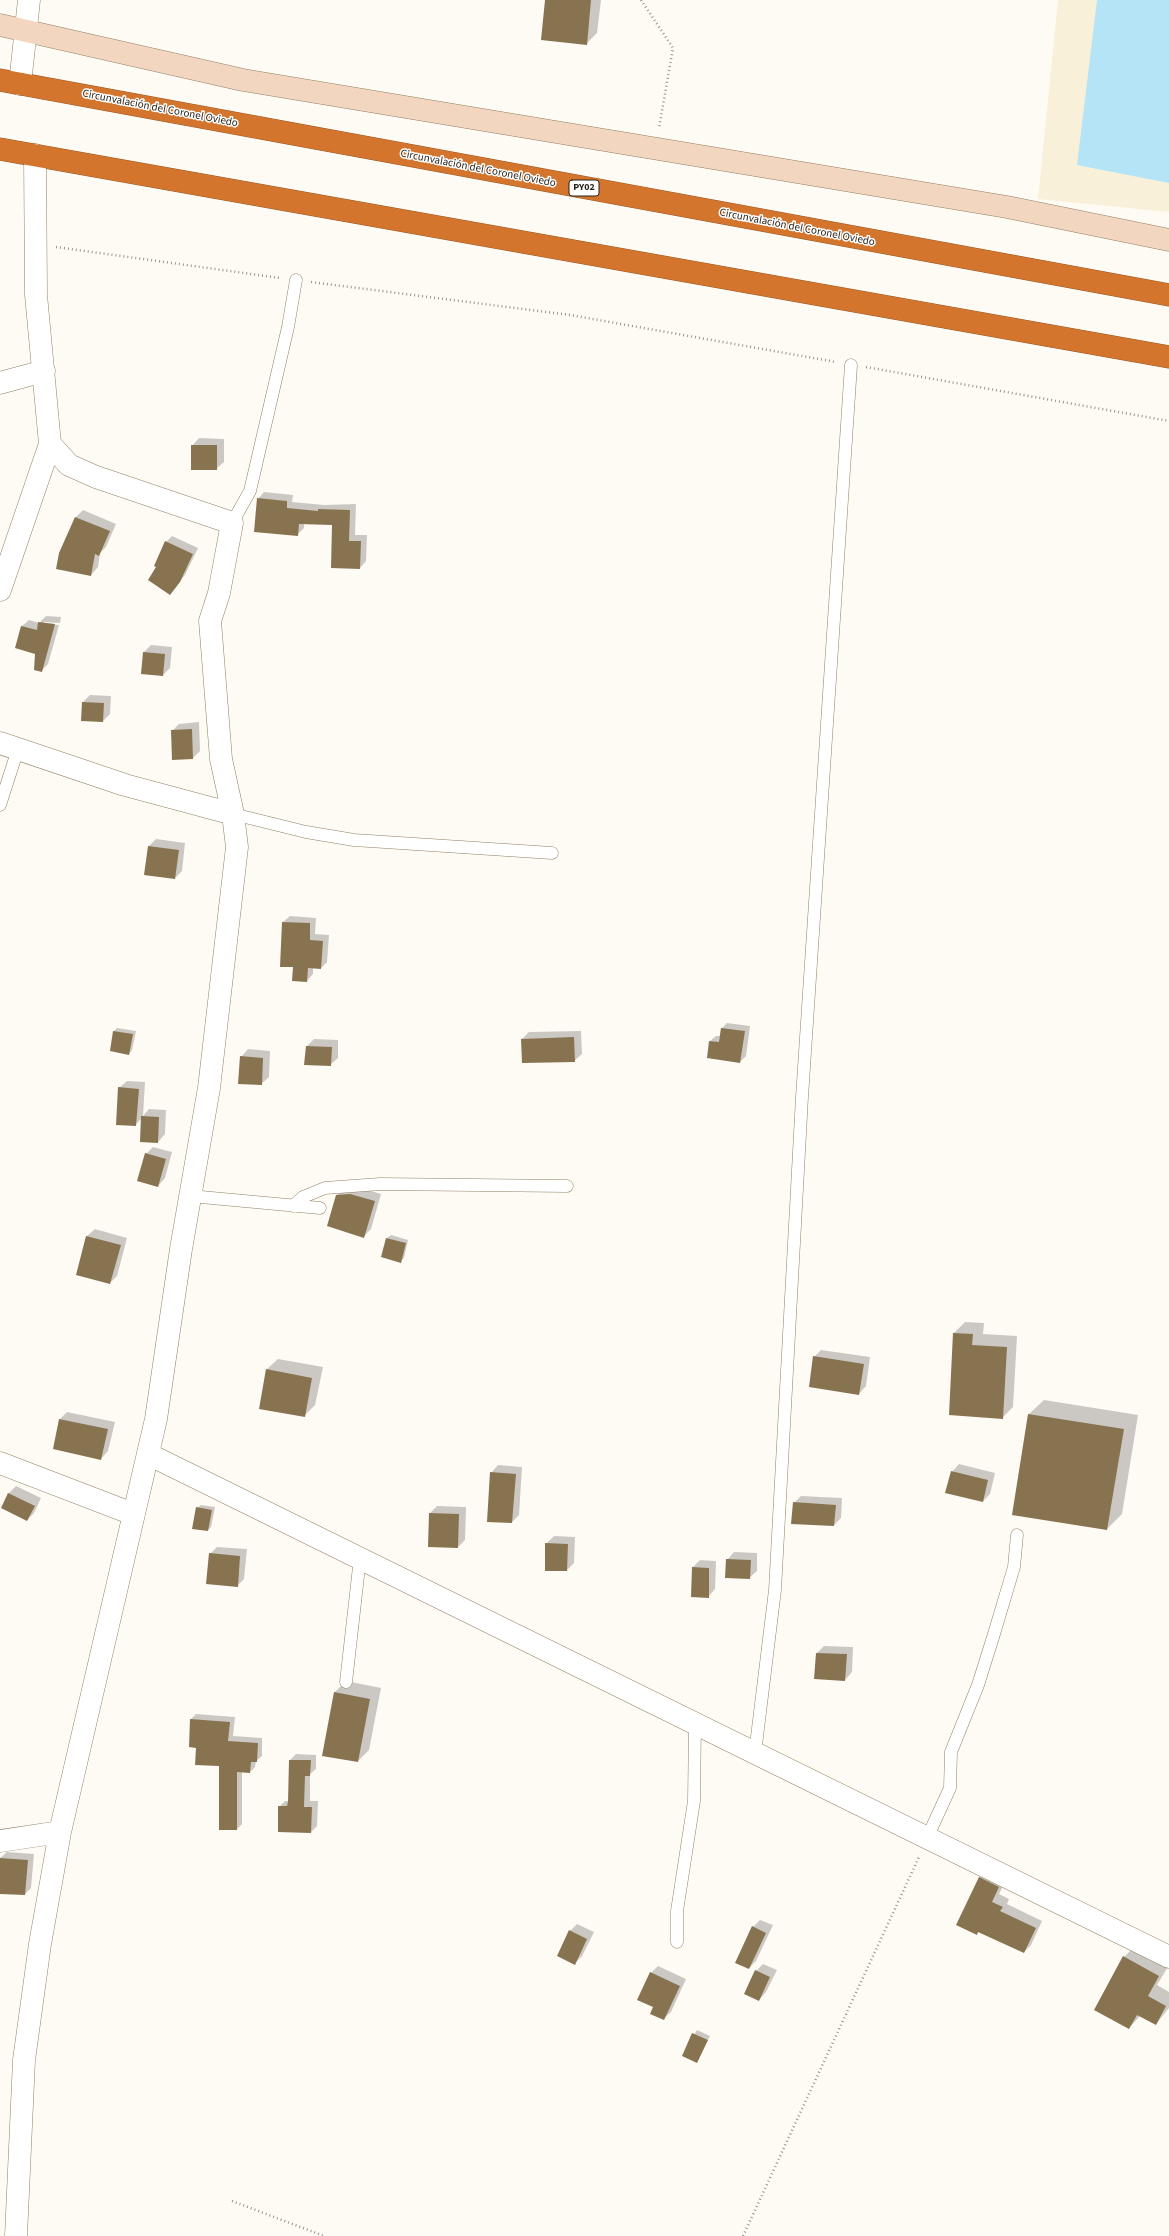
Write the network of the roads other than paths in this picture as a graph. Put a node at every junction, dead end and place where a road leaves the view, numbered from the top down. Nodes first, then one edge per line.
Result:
1 (29, 0) edge
2 (0, 25) edge
3 (26, 30) junction
4 (10, 82) edge
5 (0, 149) edge
6 (35, 155) junction
7 (1169, 240) edge
8 (296, 280) road end
9 (1169, 295) edge
10 (1169, 357) edge
11 (851, 365) road end
12 (44, 371) junction
13 (0, 383) edge
14 (50, 444) junction
15 (232, 523) junction
16 (0, 590) edge
17 (9, 746) edge
18 (0, 805) edge
19 (233, 814) junction
20 (552, 853) dead end
21 (567, 1186) dead end
22 (190, 1196) junction
23 (292, 1206) junction
24 (320, 1208) dead end
25 (148, 1454) junction
26 (0, 1463) edge
27 (133, 1514) junction
28 (1017, 1535) dead end
29 (360, 1558) junction
30 (346, 1682) dead end
31 (695, 1723) junction
32 (755, 1753) junction
33 (60, 1832) junction
34 (927, 1838) junction
35 (0, 1841) edge
36 (677, 1942) dead end
37 (1169, 1957) edge
38 (16, 2236) edge

1 - 3 street
2 - 3 street
3 - 4 street
3 - 7 street
4 - 9 highway, Circunvalación del Coronel Oviedo / PY02
5 - 6 highway
6 - 10 highway
6 - 12 street
8 - 15 lane
11 - 32 lane
12 - 13 street
12 - 14 street
14 - 15 street
14 - 16 street
15 - 19 street
17 - 18 lane
17 - 19 street
19 - 20 lane
19 - 22 street
21 - 23 lane
22 - 23 lane
22 - 25 street
23 - 24 lane
25 - 27 street
25 - 29 street
26 - 27 street
27 - 33 street
28 - 34 lane
29 - 30 lane
29 - 31 street
31 - 32 street
31 - 36 lane
32 - 34 street
33 - 35 street
33 - 38 street
34 - 37 street

